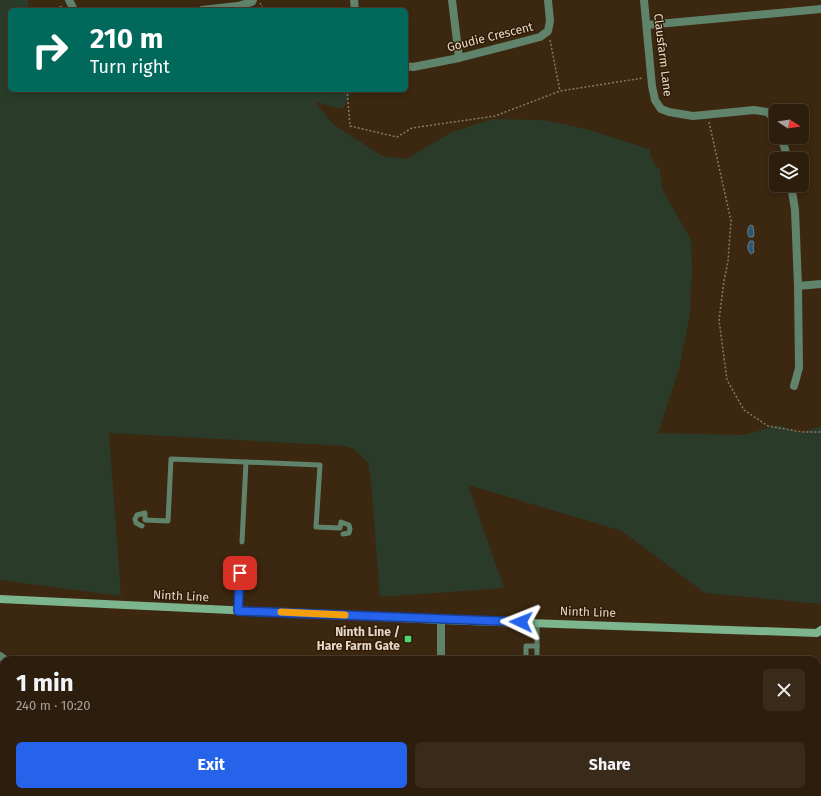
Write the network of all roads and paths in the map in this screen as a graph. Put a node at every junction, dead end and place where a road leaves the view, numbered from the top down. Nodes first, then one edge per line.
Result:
1 (253, 0) edge
2 (452, 0) edge
3 (548, 0) edge
4 (644, 0) edge
5 (220, 8) edge
6 (821, 9) edge
7 (647, 25) junction
8 (548, 31) junction
9 (459, 58) junction
10 (408, 66) edge
11 (651, 77) junction
12 (560, 91) junction
13 (347, 92) edge
14 (707, 114) junction
15 (769, 114) edge
16 (792, 192) edge
17 (821, 284) edge
18 (798, 286) junction
19 (794, 386) dead end
20 (821, 432) edge
21 (246, 462) junction
22 (144, 523) dead end
23 (341, 531) dead end
24 (242, 542) dead end
25 (240, 573) dead end
26 (0, 599) edge
27 (238, 611) junction
28 (441, 620) junction
29 (537, 622) junction
30 (820, 633) edge
31 (537, 646) junction
32 (441, 656) edge
33 (526, 656) edge
34 (537, 656) edge

1 - 5 street
2 - 9 street
3 - 8 street, Goudie Crescent
4 - 7 street, Clausfarm Lane
6 - 7 street
7 - 11 street, Clausfarm Lane
8 - 9 street, Goudie Crescent
8 - 12 path
9 - 10 street, Goudie Crescent
11 - 12 path
11 - 14 street, Clausfarm Lane
12 - 13 path
14 - 15 street, Clausfarm Lane
14 - 20 path
16 - 18 street
17 - 18 street
18 - 19 street
21 - 22 lane
21 - 23 lane
21 - 24 lane
25 - 27 lane
26 - 27 main road, Ninth Line
27 - 28 main road, Ninth Line
28 - 29 main road, Ninth Line
28 - 32 street
29 - 30 main road, Ninth Line
29 - 31 lane
31 - 33 lane
31 - 34 lane

